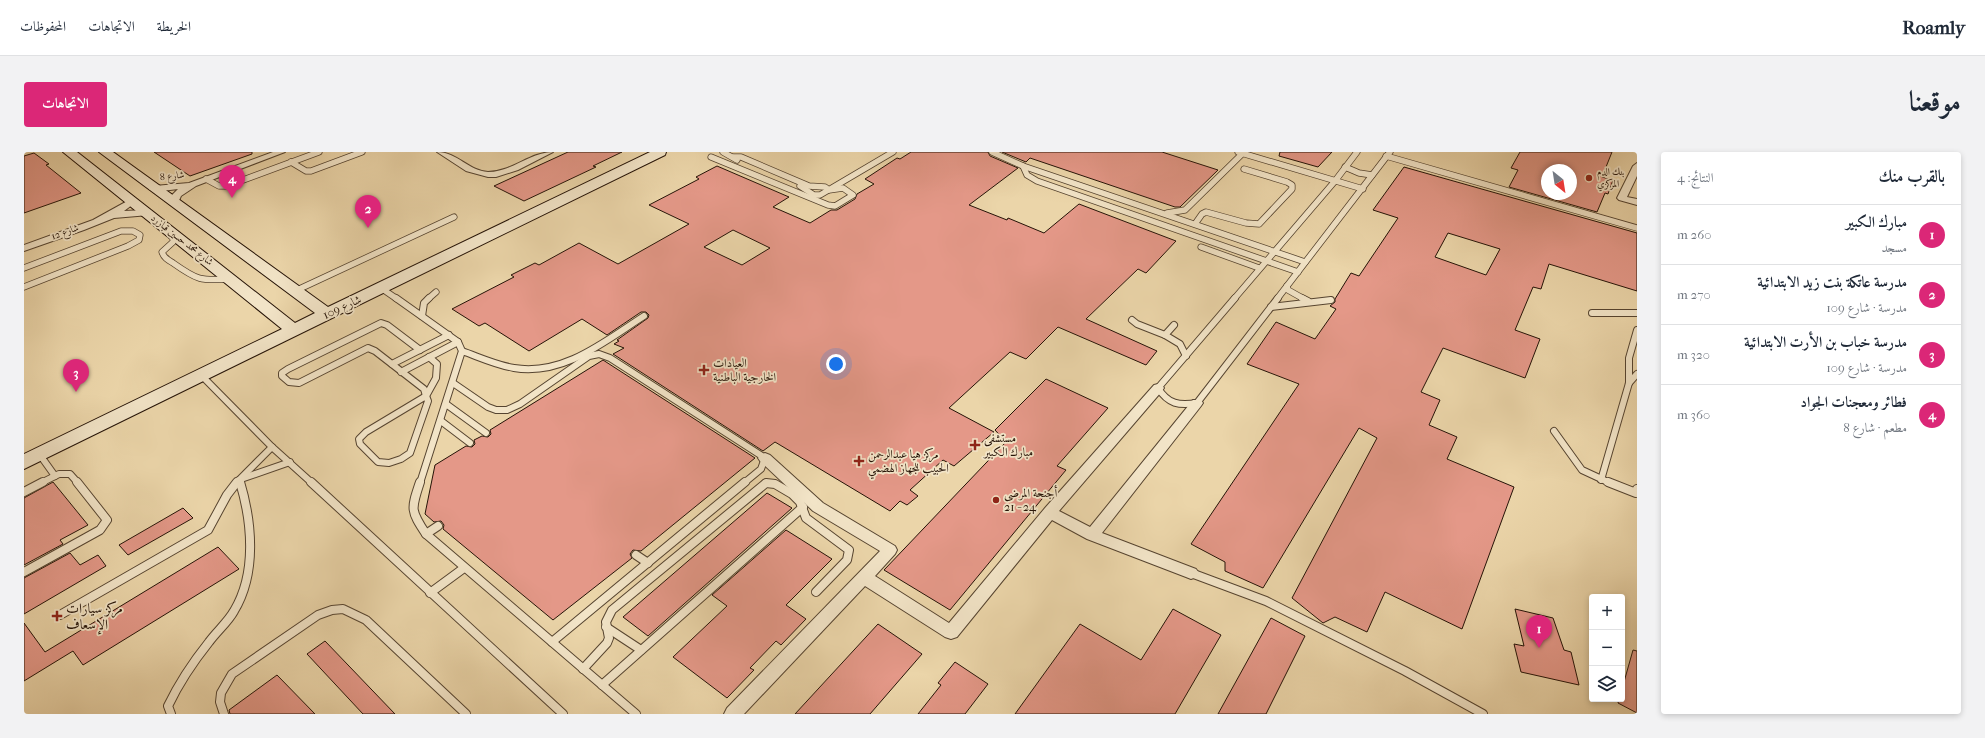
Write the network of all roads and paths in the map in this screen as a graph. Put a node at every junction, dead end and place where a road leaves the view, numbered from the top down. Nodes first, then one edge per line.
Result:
1 (69, 152) edge
2 (105, 152) edge
3 (281, 152) edge
4 (319, 152) edge
5 (362, 152) edge
6 (440, 152) edge
7 (549, 152) edge
8 (660, 152) edge
9 (723, 152) edge
10 (893, 152) edge
11 (992, 152) edge
12 (1357, 152) edge
13 (1241, 153) edge
14 (269, 154) edge
15 (1388, 154) edge
16 (733, 156) junction
17 (711, 157) dead end
18 (292, 162) junction
19 (1023, 166) junction
20 (1637, 166) edge
21 (1345, 167) junction
22 (1244, 169) dead end
23 (1372, 175) junction
24 (206, 179) junction
25 (1335, 181) junction
26 (193, 184) junction
27 (154, 189) junction
28 (1363, 189) junction
29 (829, 190) junction
30 (131, 202) junction
31 (1637, 202) edge
32 (174, 203) junction
33 (1134, 204) junction
34 (1124, 211) junction
35 (146, 213) junction
36 (1162, 213) junction
37 (107, 217) junction
38 (454, 217) dead end
39 (1195, 224) junction
40 (1637, 228) edge
41 (174, 234) junction
42 (1201, 247) dead end
43 (24, 248) edge
44 (192, 248) junction
45 (1274, 251) junction
46 (1266, 260) junction
47 (1305, 262) junction
48 (24, 268) edge
49 (1260, 268) junction
50 (1298, 272) junction
51 (231, 279) junction
52 (1287, 286) junction
53 (24, 287) edge
54 (274, 288) junction
55 (381, 288) junction
56 (295, 291) junction
57 (436, 292) dead end
58 (1330, 300) dead end
59 (1312, 302) junction
60 (1271, 307) junction
61 (1592, 313) dead end
62 (1630, 313) junction
63 (1637, 313) edge
64 (328, 314) junction
65 (422, 316) junction
66 (644, 316) dead end
67 (1637, 317) edge
68 (1132, 320) dead end
69 (1174, 325) dead end
70 (294, 330) junction
71 (1637, 330) edge
72 (1165, 335) junction
73 (449, 336) junction
74 (458, 342) junction
75 (420, 350) junction
76 (462, 351) junction
77 (1186, 356) junction
78 (429, 357) junction
79 (392, 364) junction
80 (401, 372) junction
81 (1637, 374) edge
82 (201, 375) junction
83 (453, 383) junction
84 (1628, 383) junction
85 (1158, 388) junction
86 (427, 395) junction
87 (1197, 403) junction
88 (446, 404) junction
89 (441, 421) junction
90 (1554, 431) dead end
91 (486, 433) dead end
92 (470, 443) dead end
93 (272, 447) junction
94 (32, 458) edge
95 (765, 458) junction
96 (290, 462) junction
97 (55, 476) junction
98 (239, 480) junction
99 (1601, 480) junction
100 (1637, 489) edge
101 (24, 492) edge
102 (803, 507) junction
103 (1050, 512) junction
104 (438, 526) dead end
105 (426, 534) junction
106 (1092, 535) junction
107 (636, 555) dead end
108 (648, 563) junction
109 (464, 568) junction
110 (24, 572) edge
111 (1191, 573) joint
112 (864, 577) junction
113 (816, 592) dead end
114 (430, 593) junction
115 (60, 615) dead end
116 (606, 627) junction
117 (552, 642) junction
118 (641, 650) junction
119 (583, 669) junction
120 (602, 685) junction
121 (170, 714) edge
122 (224, 714) edge
123 (466, 714) edge
124 (563, 714) edge
125 (636, 714) edge
126 (733, 714) edge
127 (1483, 714) edge

1 - 30 street, شارع محمد حسين قبازرد
2 - 27 street, شارع محمد حسين قبازرد
3 - 14 street, شارع 8
4 - 18 lane
5 - 18 lane
6 - 7 street
8 - 55 street, شارع 109
9 - 16 lane
10 - 29 lane
11 - 19 lane
12 - 21 lane
13 - 25 lane
13 - 36 lane
14 - 24 street, شارع 8
15 - 23 lane
15 - 40 lane
16 - 29 lane
16 - 29 lane
17 - 29 lane
18 - 24 lane
19 - 33 lane
19 - 34 lane
20 - 31 street
21 - 23 lane
21 - 25 lane
22 - 39 lane
23 - 28 lane
24 - 26 street, شارع 8
25 - 28 lane
25 - 45 lane
26 - 27 street, شارع 8
26 - 32 street, شارع 8
27 - 32 street, شارع محمد حسين قبازرد
28 - 47 lane
30 - 35 street, شارع محمد حسين قبازرد
30 - 37 street, شارع 12
32 - 54 street, شارع محمد حسين قبازرد
33 - 34 lane
33 - 36 lane
34 - 46 lane
35 - 37 street, شارع 12
35 - 41 street, شارع محمد حسين قبازرد
36 - 39 lane
37 - 43 street, شارع 12
38 - 56 lane
39 - 45 lane
41 - 44 street, شارع محمد حسين قبازرد
41 - 51 lane
42 - 49 lane
44 - 51 street, شارع محمد حسين قبازرد
44 - 54 street
45 - 46 lane
45 - 47 lane
46 - 49 lane
46 - 50 lane
47 - 50 lane
48 - 53 lane
49 - 77 lane
50 - 52 lane
51 - 70 street, شارع محمد حسين قبازرد
52 - 59 lane
52 - 60 lane
54 - 56 street, شارع محمد حسين قبازرد
55 - 64 street, شارع 109
55 - 65 lane
56 - 64 street, شارع محمد حسين قبازرد
57 - 65 lane
58 - 59 lane
59 - 60 lane
60 - 87 lane
61 - 62 lane
62 - 63 lane
62 - 67 lane
64 - 70 street, شارع 109
65 - 73 lane
66 - 76 lane
68 - 72 lane
69 - 72 lane
70 - 82 street, شارع 109
71 - 84 lane
72 - 77 lane
73 - 74 lane
73 - 75 lane
74 - 76 lane
74 - 78 lane
75 - 79 lane
75 - 79 lane
76 - 83 lane
77 - 85 lane
78 - 80 lane
78 - 86 lane
79 - 80 lane
80 - 86 lane
81 - 84 lane
82 - 93 lane
82 - 94 street, شارع 109
83 - 88 lane
83 - 95 lane
84 - 99 lane
85 - 87 lane
85 - 103 street
86 - 86 lane
87 - 106 street
88 - 89 lane
88 - 91 lane
89 - 92 lane
89 - 105 lane
90 - 99 lane
93 - 96 lane
93 - 98 lane
94 - 97 lane
95 - 108 lane
95 - 112 street
96 - 98 lane
96 - 114 lane
97 - 101 lane
97 - 110 lane
98 - 115 lane
98 - 121 lane
99 - 100 lane
102 - 113 lane
102 - 116 lane
102 - 118 lane
103 - 106 street
103 - 112 street
104 - 105 lane
105 - 109 lane
106 - 111 street
107 - 108 lane
108 - 117 lane
109 - 114 lane
109 - 117 lane
111 - 127 lane
112 - 126 street
114 - 124 lane
116 - 118 lane
116 - 119 lane
117 - 119 lane
118 - 120 lane
119 - 120 lane
120 - 125 lane
122 - 123 lane

